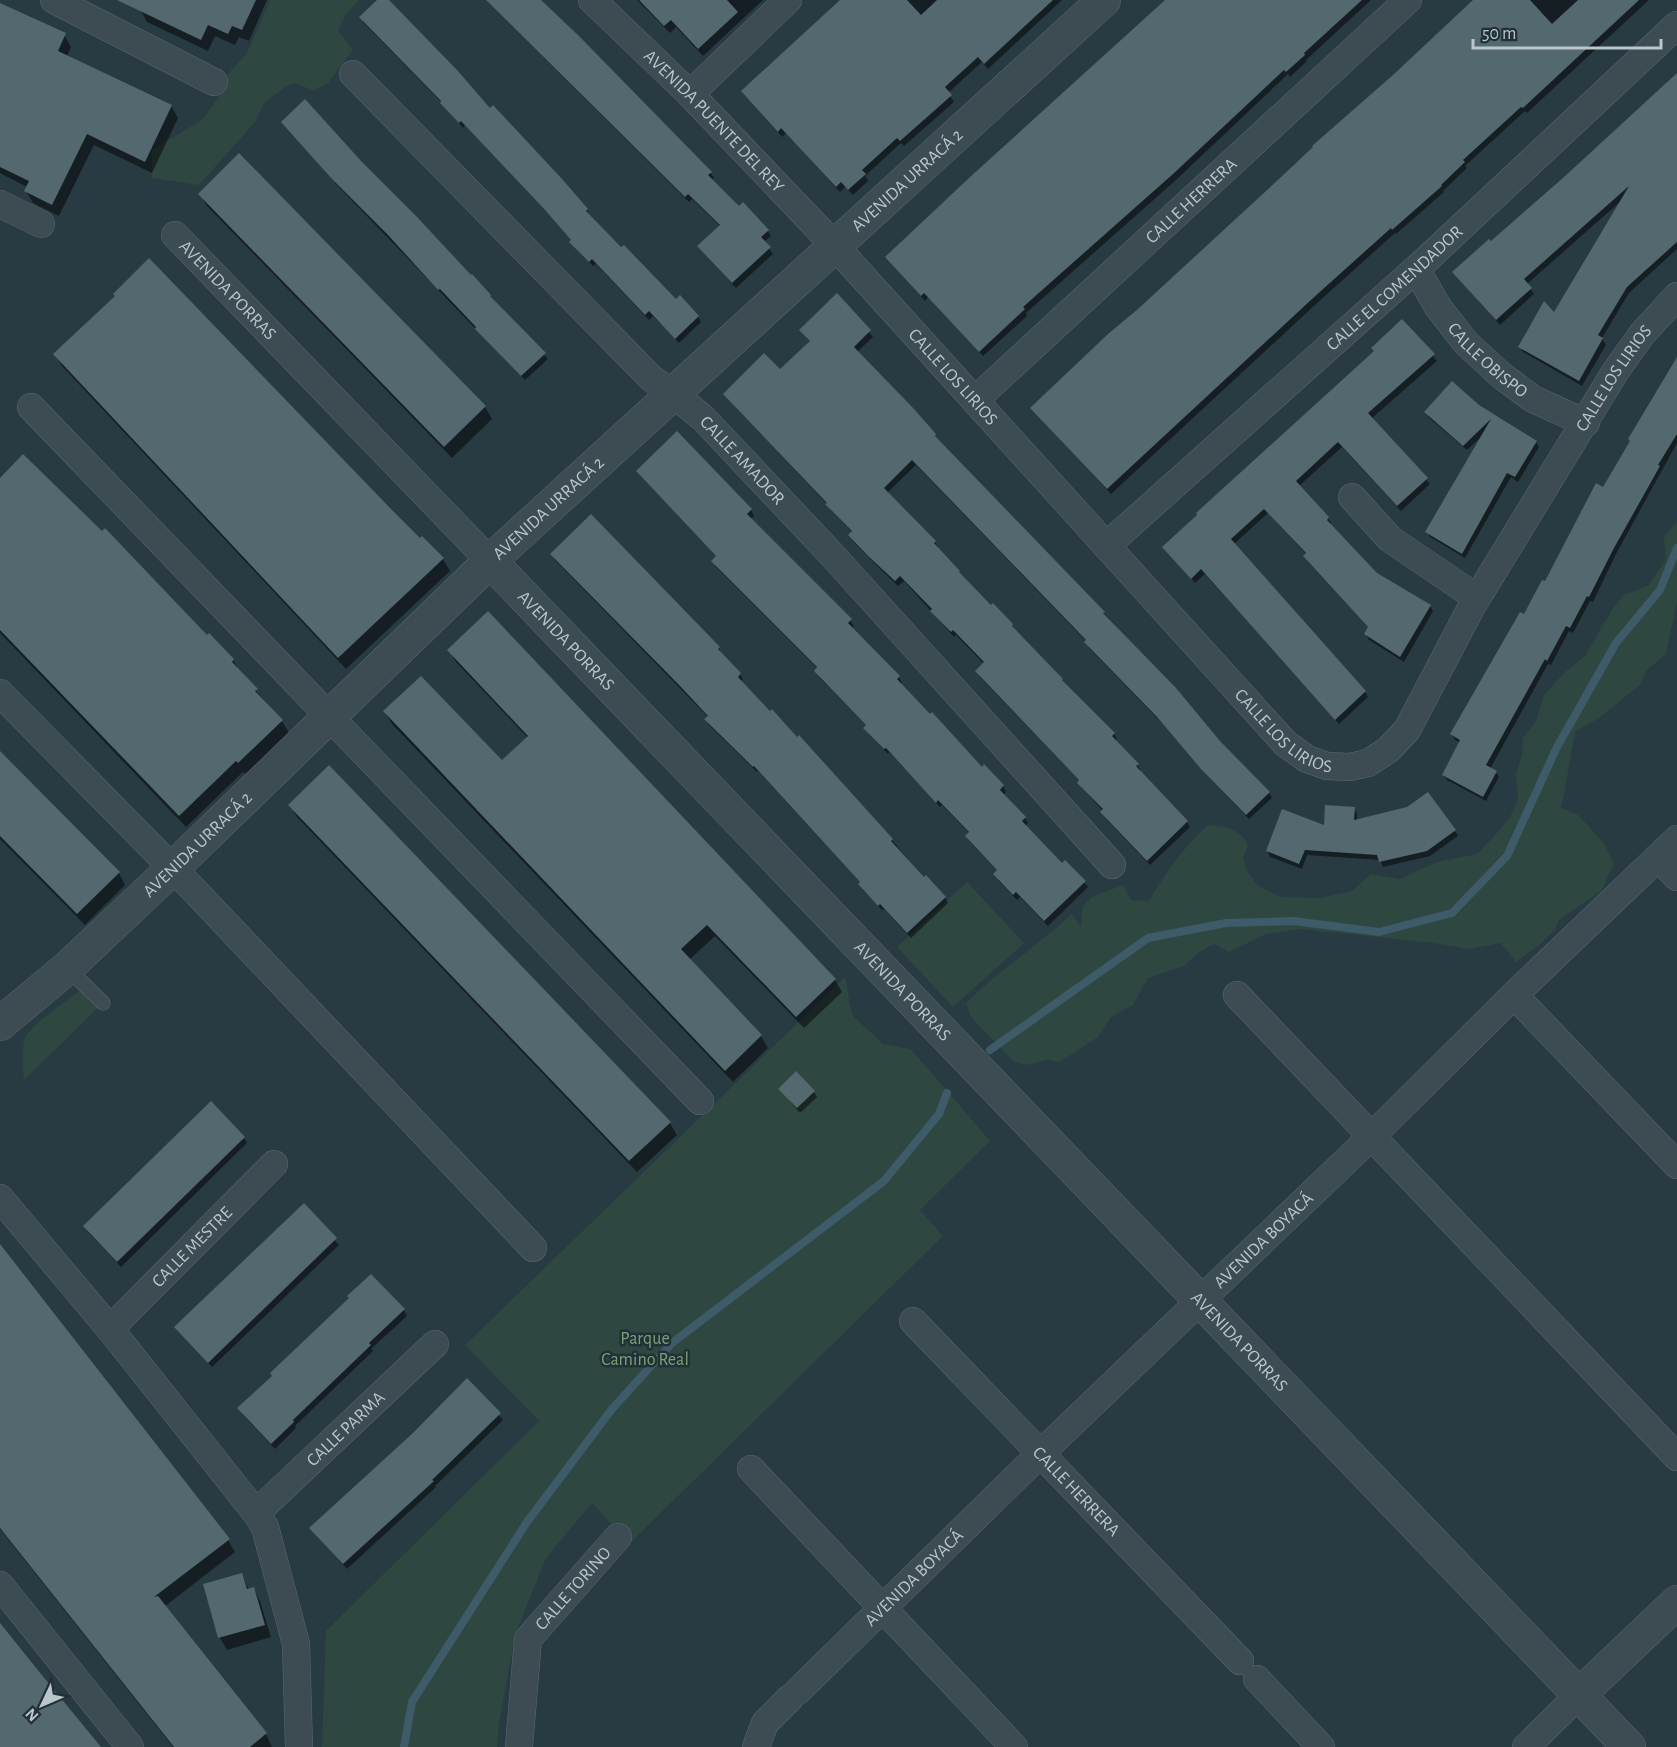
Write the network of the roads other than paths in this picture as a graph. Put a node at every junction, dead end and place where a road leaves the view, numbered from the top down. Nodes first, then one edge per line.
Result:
1 (54, 0) edge
2 (592, 0) edge
3 (789, 0) edge
4 (1104, 0) edge
5 (1408, 0) edge
6 (1677, 25) edge
7 (353, 74) dead end
8 (214, 82) dead end
9 (690, 94) junction
10 (0, 204) edge
11 (41, 224) dead end
12 (175, 235) dead end
13 (835, 246) junction
14 (1416, 269) junction
15 (1677, 296) edge
16 (673, 394) junction
17 (975, 400) junction
18 (31, 406) dead end
19 (1586, 423) junction
20 (1352, 497) dead end
21 (1106, 546) junction
22 (490, 561) junction
23 (1477, 598) junction
24 (0, 693) edge
25 (330, 715) junction
26 (1667, 848) edge
27 (1112, 865) dead end
28 (173, 868) junction
29 (1677, 877) edge
30 (67, 968) junction
31 (1237, 995) dead end
32 (1514, 995) junction
33 (103, 1003) dead end
34 (0, 1024) edge
35 (700, 1101) dead end
36 (1371, 1137) junction
37 (274, 1164) dead end
38 (1677, 1165) edge
39 (0, 1198) edge
40 (533, 1248) dead end
41 (1200, 1300) junction
42 (913, 1321) dead end
43 (110, 1329) junction
44 (435, 1344) dead end
45 (1041, 1454) junction
46 (1677, 1457) edge
47 (751, 1469) dead end
48 (256, 1513) junction
49 (618, 1538) dead end
50 (0, 1585) edge
51 (1677, 1602) edge
52 (883, 1608) junction
53 (1579, 1695) junction
54 (130, 1747) edge
55 (299, 1747) edge
56 (519, 1747) edge
57 (756, 1747) edge
58 (1014, 1747) edge
59 (1322, 1747) edge
60 (1526, 1747) edge
61 (1629, 1747) edge

1 - 8 street
2 - 9 street, AVENIDA PUENTE DEL REY
3 - 9 street
4 - 13 street, AVENIDA URRACÁ 2
5 - 17 street, CALLE HERRERA
6 - 14 street, CALLE EL COMENDADOR
7 - 16 street, CALLE AMADOR
9 - 13 street, AVENIDA PUENTE DEL REY
10 - 11 street
12 - 22 street, AVENIDA PORRAS
13 - 16 street, AVENIDA URRACÁ 2
13 - 17 street, CALLE LOS LIRIOS
14 - 19 street, CALLE OBISPO
14 - 21 street, CALLE EL COMENDADOR
15 - 19 street, CALLE LOS LIRIOS
16 - 22 street, AVENIDA URRACÁ 2
16 - 27 street, CALLE AMADOR
17 - 21 street, CALLE LOS LIRIOS
18 - 25 street
19 - 23 street, CALLE LOS LIRIOS
20 - 23 street
21 - 23 street, CALLE LOS LIRIOS
22 - 25 street, AVENIDA URRACÁ 2
22 - 41 street, AVENIDA PORRAS
24 - 28 street
25 - 28 street, AVENIDA URRACÁ 2
25 - 35 street
26 - 29 street
26 - 32 street, AVENIDA BOYACÁ
28 - 30 street, AVENIDA URRACÁ 2
28 - 40 street
30 - 33 lane
30 - 34 street, AVENIDA URRACÁ 2
31 - 36 street
32 - 36 street, AVENIDA BOYACÁ
32 - 38 street
36 - 41 street, AVENIDA BOYACÁ
36 - 46 street
37 - 43 street, CALLE MESTRE
39 - 43 street
41 - 45 street, AVENIDA BOYACÁ
41 - 53 street, AVENIDA PORRAS
42 - 45 street, CALLE HERRERA
43 - 48 street
44 - 48 street, CALLE PARMA
45 - 52 street, AVENIDA BOYACÁ
45 - 59 street, CALLE HERRERA
47 - 52 street
48 - 55 street
49 - 56 street, CALLE TORINO
50 - 54 street
51 - 53 street
52 - 57 street, AVENIDA BOYACÁ
52 - 58 street
53 - 60 street
53 - 61 street, AVENIDA PORRAS

